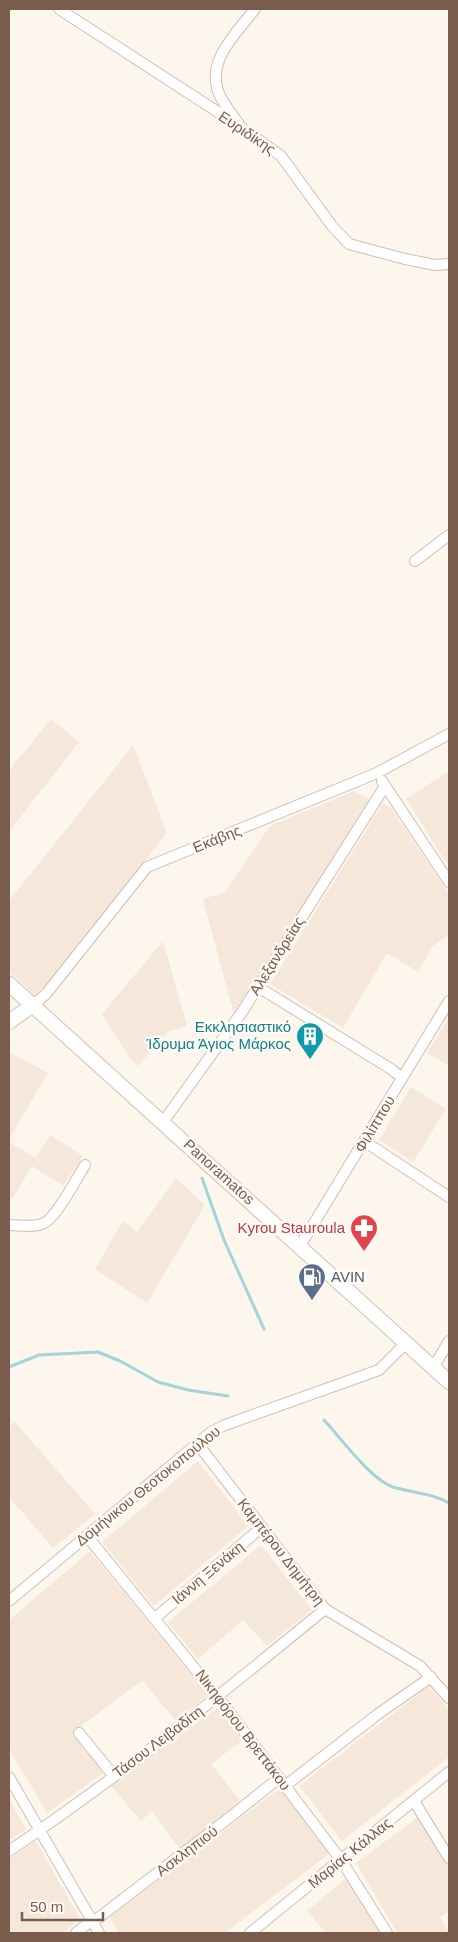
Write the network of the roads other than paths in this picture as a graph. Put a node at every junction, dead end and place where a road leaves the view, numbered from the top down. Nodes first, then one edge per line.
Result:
1 (59, 9) edge
2 (255, 9) edge
3 (241, 127) junction
4 (449, 264) edge
5 (449, 535) edge
6 (416, 561) dead end
7 (448, 737) edge
8 (377, 773) junction
9 (385, 786) junction
10 (449, 882) edge
11 (9, 984) edge
12 (258, 987) junction
13 (449, 1001) edge
14 (33, 1005) junction
15 (9, 1022) edge
16 (402, 1078) junction
17 (163, 1122) junction
18 (364, 1141) junction
19 (86, 1165) dead end
20 (449, 1197) edge
21 (9, 1225) edge
22 (300, 1246) junction
23 (449, 1341) edge
24 (406, 1343) junction
25 (433, 1368) junction
26 (449, 1382) edge
27 (197, 1443) junction
28 (262, 1527) junction
29 (87, 1536) junction
30 (9, 1601) edge
31 (325, 1609) junction
32 (155, 1618) junction
33 (431, 1677) junction
34 (218, 1697) junction
35 (449, 1698) edge
36 (79, 1733) dead end
37 (449, 1772) edge
38 (114, 1776) junction
39 (9, 1777) edge
40 (282, 1782) junction
41 (414, 1801) junction
42 (40, 1830) junction
43 (9, 1851) edge
44 (449, 1858) edge
45 (341, 1860) junction
46 (92, 1921) junction
47 (76, 1933) edge
48 (99, 1933) edge
49 (250, 1933) edge
50 (387, 1933) edge

1 - 3 street, Ευριδίκης
2 - 3 street
3 - 4 street, Ευριδίκης
5 - 6 street
7 - 8 street, Εκάβης
8 - 9 street
8 - 14 street, Εκάβης
9 - 10 street
9 - 12 street, Αλεξανδρείας
11 - 14 main road, Panoramatos
12 - 16 street
12 - 17 street, Αλεξανδρείας
13 - 16 street, Φιλίππου
14 - 15 main road
14 - 17 main road, Panoramatos
16 - 18 street, Φιλίππου
17 - 22 main road, Panoramatos
18 - 20 street
18 - 22 street, Φιλίππου
19 - 21 street
22 - 24 main road, Panoramatos
23 - 25 street
24 - 25 main road, Panoramatos
24 - 27 street, Δομήνικου Θεοτοκοπούλου
25 - 26 main road, Panoramatos
27 - 28 street, Καμπέρου Δημήτρη
27 - 29 street, Δομήνικου Θεοτοκοπούλου
28 - 31 street, Καμπέρου Δημήτρη
28 - 32 street, Ιάννη Ξενάκη
29 - 30 street, Δομήνικου Θεοτοκοπούλου
29 - 32 street, Νικηφόρου Βρεττάκου
31 - 33 street, Καμπέρου Δημήτρη
31 - 34 street, Τάσου Λειβαδίτη
32 - 34 street, Νικηφόρου Βρεττάκου
33 - 35 street, Καμπέρου Δημήτρη
33 - 40 street, Ασκληπιού
34 - 38 street, Τάσου Λειβαδίτη
34 - 40 street, Νικηφόρου Βρεττάκου
36 - 38 street
37 - 41 street, Μαρίας Κάλλας
38 - 42 street, Τάσου Λειβαδίτη
39 - 42 street
40 - 45 street, Νικηφόρου Βρεττάκου
40 - 46 street, Ασκληπιού
41 - 44 street
41 - 45 street, Μαρίας Κάλλας
42 - 43 street, Τάσου Λειβαδίτη
42 - 46 street
45 - 49 street, Μαρίας Κάλλας
45 - 50 street, Νικηφόρου Βρεττάκου
46 - 47 street, Ασκληπιού
46 - 48 street

